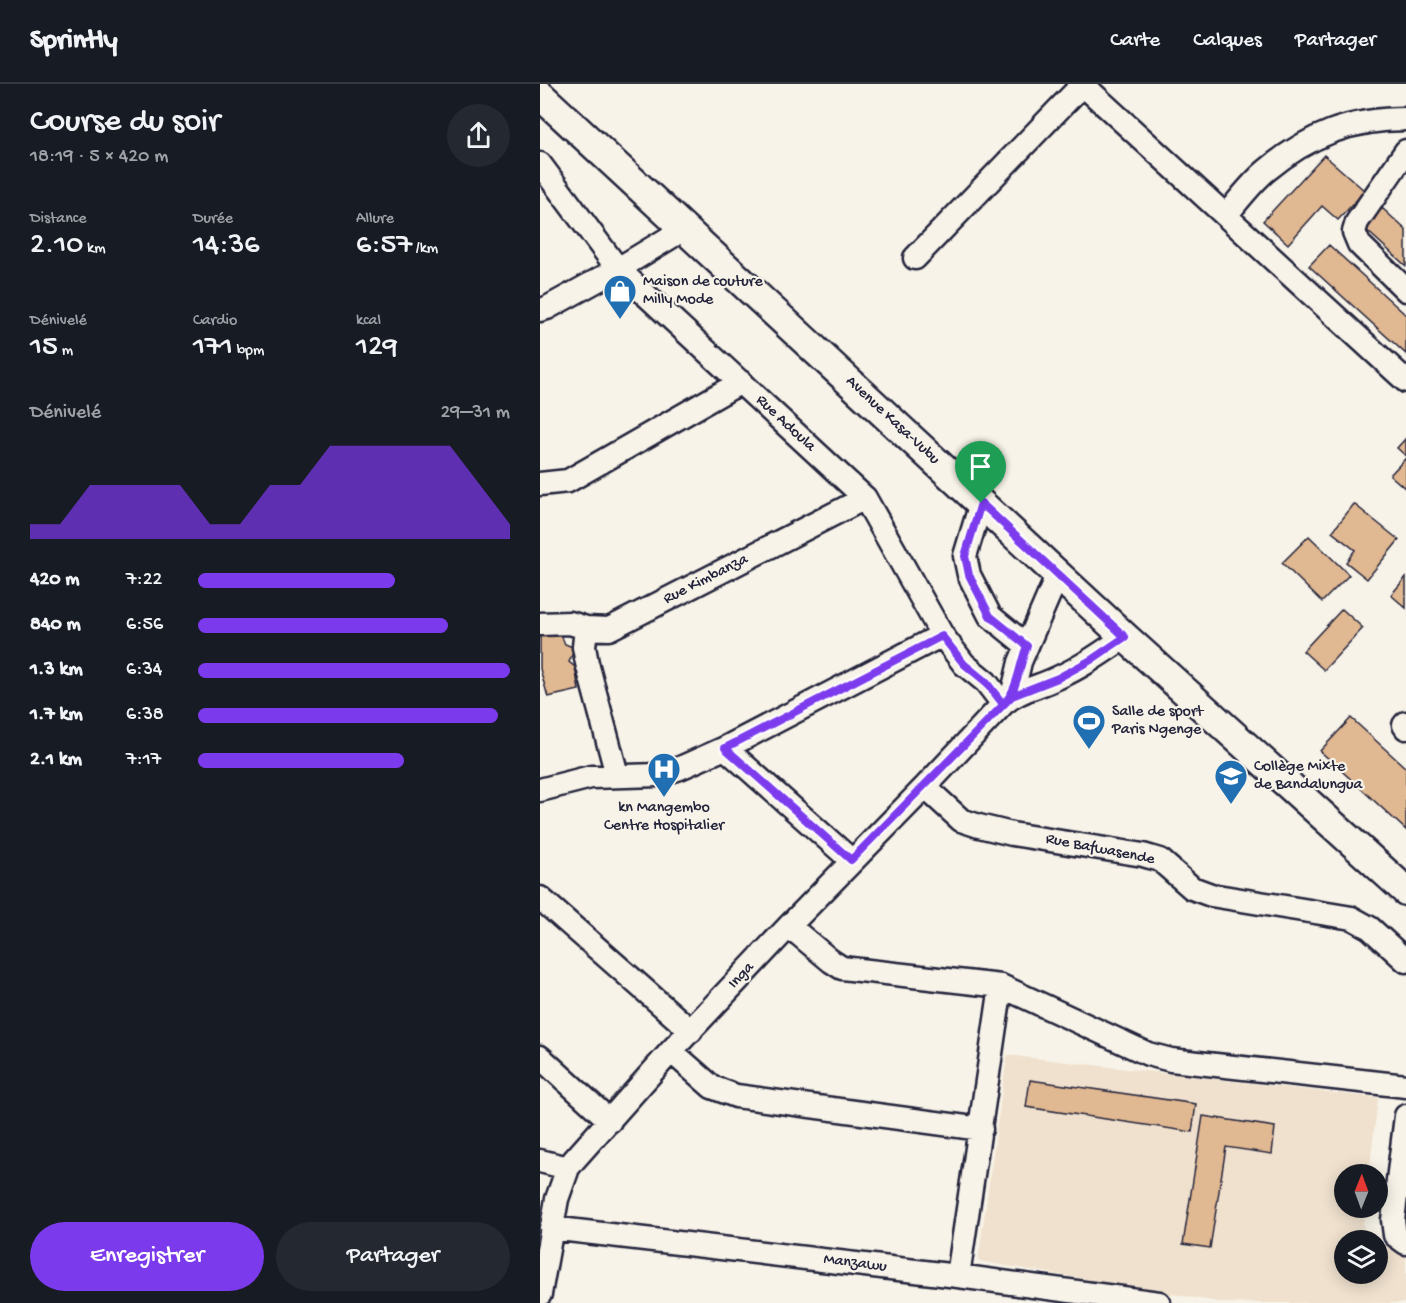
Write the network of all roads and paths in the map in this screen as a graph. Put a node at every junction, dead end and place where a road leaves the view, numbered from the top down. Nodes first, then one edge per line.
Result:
1 (1083, 84) edge
2 (540, 95) edge
3 (1406, 119) edge
4 (1406, 151) edge
5 (540, 164) edge
6 (1226, 214) junction
7 (684, 229) junction
8 (915, 258) dead end
9 (618, 269) junction
10 (1406, 290) edge
11 (540, 310) edge
12 (1406, 381) edge
13 (741, 382) junction
14 (540, 484) edge
15 (865, 498) junction
16 (981, 503) junction
17 (1058, 574) junction
18 (540, 624) edge
19 (585, 628) junction
20 (942, 636) junction
21 (1125, 637) junction
22 (1027, 646) junction
23 (1007, 700) junction
24 (1406, 723) edge
25 (1406, 728) edge
26 (725, 748) junction
27 (618, 775) junction
28 (925, 787) junction
29 (540, 790) edge
30 (851, 860) junction
31 (1406, 891) edge
32 (540, 898) edge
33 (789, 926) junction
34 (1406, 962) edge
35 (1001, 986) junction
36 (691, 1031) junction
37 (671, 1051) junction
38 (540, 1057) edge
39 (1406, 1086) edge
40 (1406, 1116) edge
41 (610, 1121) junction
42 (981, 1129) junction
43 (540, 1161) edge
44 (568, 1168) junction
45 (551, 1228) junction
46 (1406, 1242) edge
47 (958, 1276) junction
48 (540, 1291) edge
49 (1046, 1296) edge
50 (1159, 1303) edge

1 - 6 street
1 - 8 street
2 - 7 main road, Avenue Kasa-Vubu
3 - 6 street
4 - 10 street
5 - 9 street, Rue Adoula
6 - 12 street
7 - 9 street
7 - 16 main road, Avenue Kasa-Vubu
9 - 11 street
9 - 13 street, Rue Adoula
13 - 14 street
13 - 15 street, Rue Adoula
15 - 19 street, Rue Kimbanza
15 - 20 street, Rue Adoula
16 - 17 main road, Avenue Kasa-Vubu
16 - 22 street
17 - 21 main road, Avenue Kasa-Vubu
17 - 22 street, Inga
18 - 19 street, Rue Kimbanza
19 - 27 street
20 - 23 street, Rue Adoula
20 - 26 street
21 - 23 street, Inga
21 - 31 main road, Avenue Kasa-Vubu
22 - 23 street, Inga
23 - 28 street, Inga
24 - 25 street
26 - 27 street
26 - 30 street
27 - 29 street
28 - 30 street, Inga
28 - 34 street, Rue Bafwasende
30 - 33 street, Inga
32 - 36 street
33 - 35 street
33 - 36 street, Inga
35 - 39 street
35 - 42 street
36 - 37 street, Inga
37 - 41 street, Inga
37 - 42 street
38 - 41 street
40 - 46 street
41 - 44 street, Inga
42 - 47 street
43 - 44 street
44 - 45 street, Inga
45 - 47 street, Manzawu
45 - 48 street, Inga
47 - 49 street, Manzawu
49 - 50 street, Manzawu

